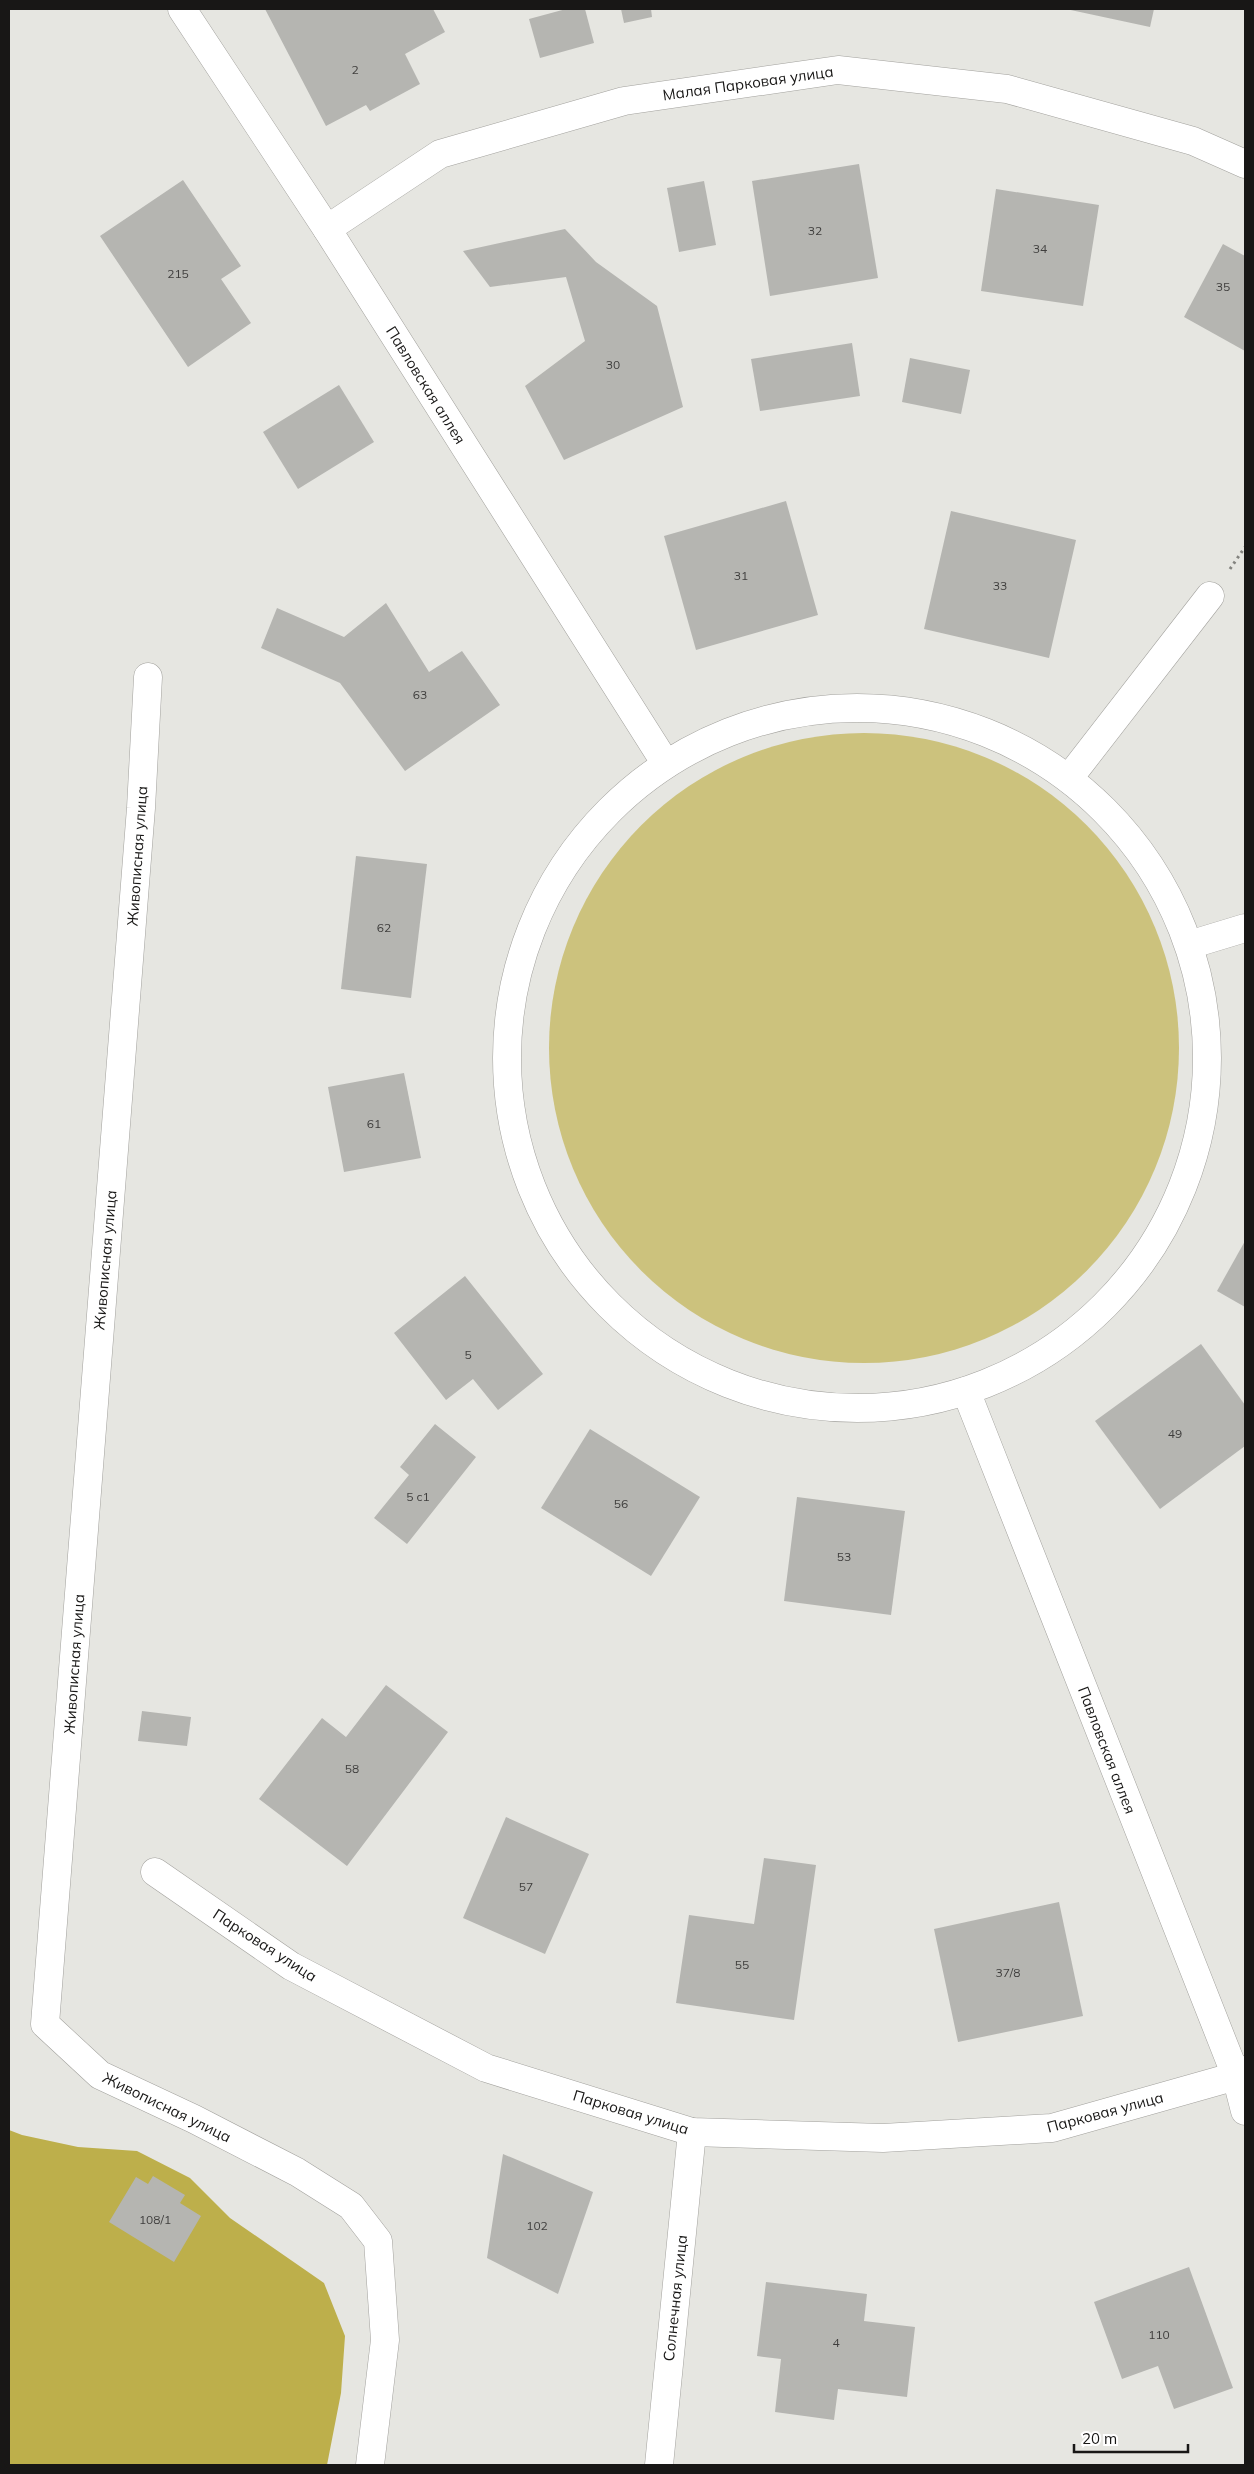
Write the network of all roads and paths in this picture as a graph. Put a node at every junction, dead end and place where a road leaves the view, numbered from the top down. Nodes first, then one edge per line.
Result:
1 (182, 9) edge
2 (1245, 164) edge
3 (328, 229) junction
4 (1210, 596) dead end
5 (148, 677) dead end
6 (666, 764) junction
7 (1069, 778) junction
8 (1245, 928) edge
9 (1189, 945) junction
10 (966, 1391) junction
11 (155, 1872) dead end
12 (1240, 2073) edge
13 (1245, 2111) edge
14 (692, 2132) junction
15 (370, 2465) edge
16 (659, 2465) edge

1 - 3 street, Павловская аллея
2 - 3 street, Малая Парковая улица
3 - 6 street, Павловская аллея
4 - 7 street
5 - 15 street, Живописная улица
6 - 7 street
6 - 10 street
7 - 9 street
8 - 9 street
9 - 10 street
10 - 12 street, Павловская аллея
11 - 14 street, Парковая улица
12 - 13 street, Павловская аллея
12 - 14 street, Парковая улица
14 - 16 street, Солнечная улица

